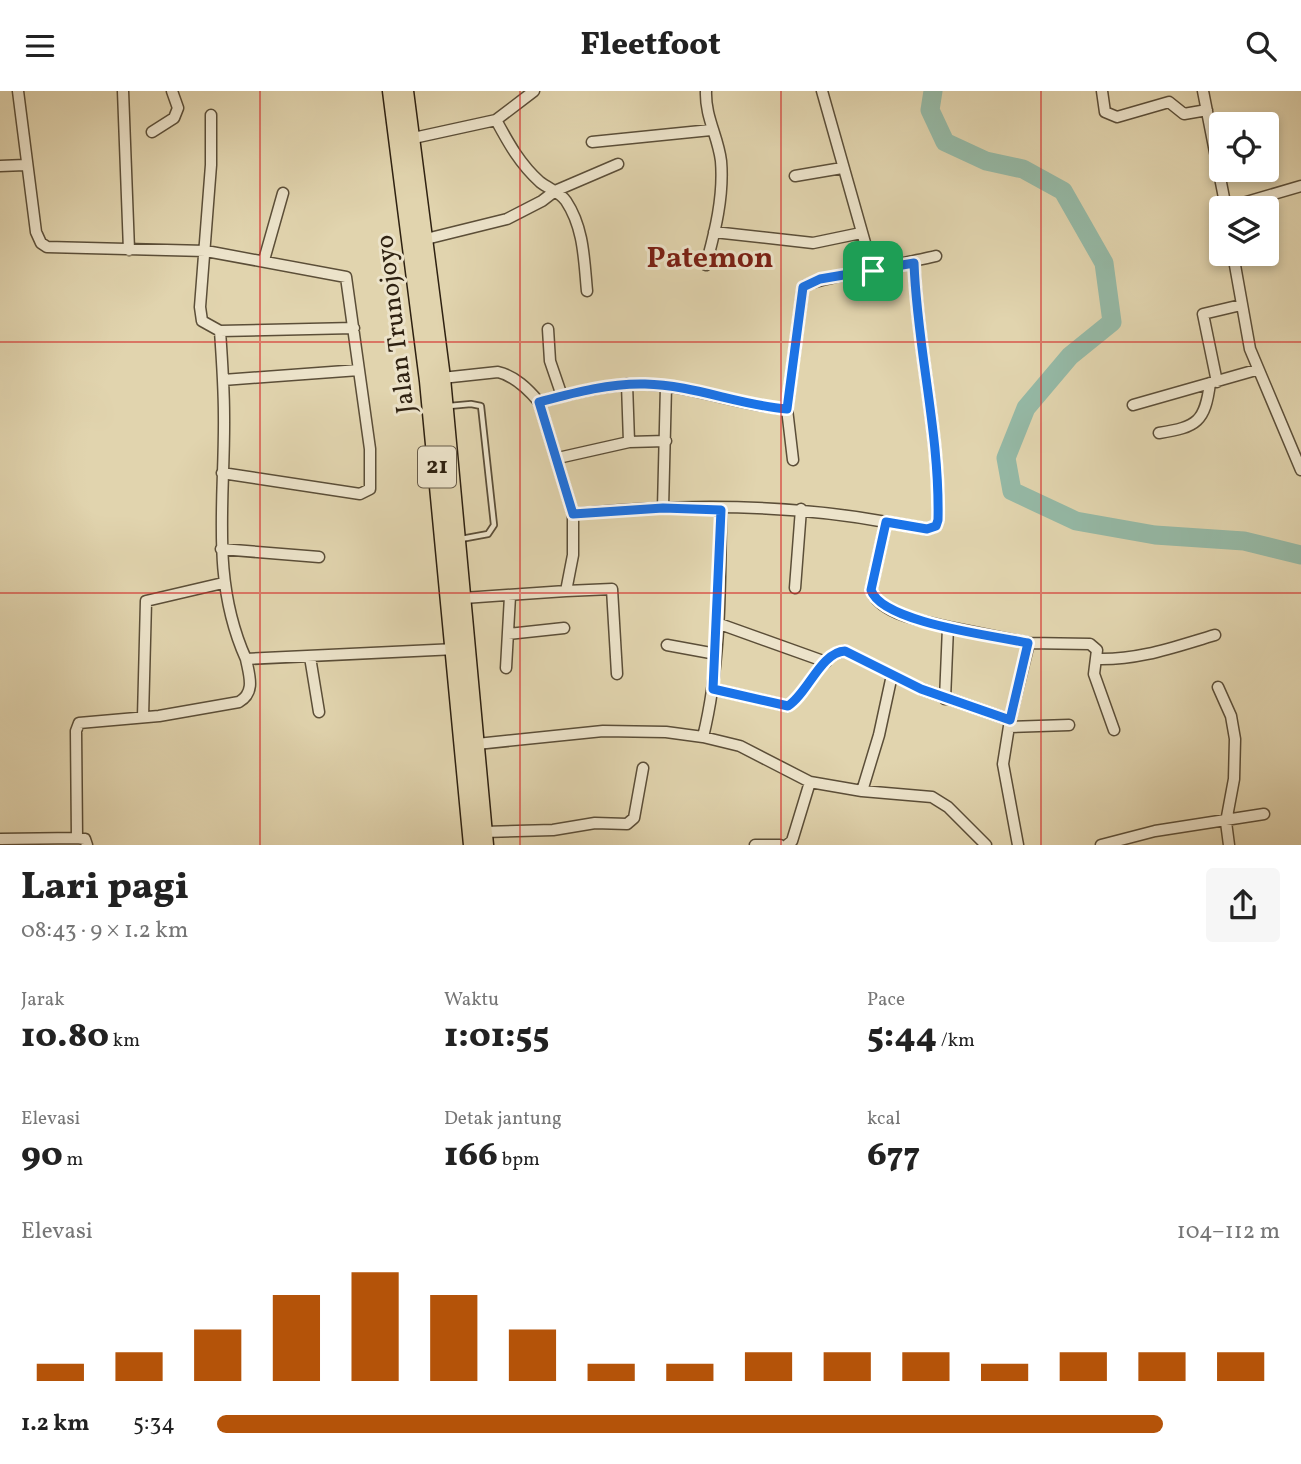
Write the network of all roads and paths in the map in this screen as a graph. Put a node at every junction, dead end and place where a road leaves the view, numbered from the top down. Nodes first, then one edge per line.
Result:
1 (18, 91) edge
2 (123, 91) edge
3 (172, 91) edge
4 (391, 91) edge
5 (405, 91) edge
6 (534, 91) edge
7 (706, 91) edge
8 (822, 91) edge
9 (1102, 91) edge
10 (1203, 91) edge
11 (1208, 110) junction
12 (211, 115) dead end
13 (496, 120) junction
14 (711, 130) junction
15 (152, 132) dead end
16 (405, 140) junction
17 (592, 142) dead end
18 (25, 165) junction
19 (618, 165) dead end
20 (0, 166) edge
21 (842, 168) junction
22 (795, 176) dead end
23 (1301, 186) edge
24 (555, 191) junction
25 (284, 193) dead end
26 (1224, 196) edge
27 (1267, 196) edge
28 (715, 232) junction
29 (861, 233) junction
30 (418, 240) junction
31 (129, 250) junction
32 (206, 251) junction
33 (936, 255) dead end
34 (264, 260) junction
35 (914, 263) junction
36 (706, 265) dead end
37 (1235, 266) edge
38 (873, 271) junction
39 (587, 291) dead end
40 (1241, 305) junction
41 (354, 328) junction
42 (548, 330) dead end
43 (220, 331) junction
44 (359, 370) junction
45 (1256, 370) junction
46 (442, 378) junction
47 (223, 380) junction
48 (1213, 382) junction
49 (627, 384) junction
50 (666, 386) junction
51 (562, 396) junction
52 (539, 402) junction
53 (1133, 405) dead end
54 (438, 407) junction
55 (787, 409) junction
56 (1159, 433) dead end
57 (629, 442) junction
58 (666, 442) junction
59 (558, 458) junction
60 (793, 460) dead end
61 (1299, 464) edge
62 (222, 473) junction
63 (663, 508) junction
64 (802, 509) junction
65 (721, 510) junction
66 (573, 514) junction
67 (886, 522) junction
68 (452, 540) junction
69 (221, 549) junction
70 (320, 557) dead end
71 (223, 583) junction
72 (794, 588) dead end
73 (566, 591) junction
74 (510, 596) junction
75 (464, 598) junction
76 (717, 623) junction
77 (948, 627) junction
78 (564, 628) dead end
79 (508, 634) junction
80 (1215, 635) dead end
81 (1028, 643) junction
82 (667, 645) dead end
83 (461, 648) junction
84 (716, 654) junction
85 (310, 657) junction
86 (246, 659) junction
87 (1097, 659) junction
88 (826, 662) junction
89 (506, 668) dead end
90 (617, 674) dead end
91 (892, 675) junction
92 (1218, 687) dead end
93 (713, 689) junction
94 (945, 699) junction
95 (319, 712) dead end
96 (143, 717) junction
97 (1009, 723) junction
98 (1069, 725) dead end
99 (1114, 730) dead end
100 (703, 737) junction
101 (477, 744) junction
102 (643, 768) dead end
103 (810, 782) junction
104 (862, 791) junction
105 (1264, 814) dead end
106 (1226, 822) junction
107 (77, 838) junction
108 (484, 838) edge
109 (0, 839) edge
110 (88, 845) edge
111 (472, 845) edge
112 (755, 845) edge
113 (780, 845) edge
114 (787, 845) edge
115 (986, 845) edge
116 (1018, 845) edge
117 (1101, 845) edge
118 (1229, 845) edge

1 - 18 street
2 - 31 street
3 - 15 street
4 - 16 highway, Jalan Trunojoyo / 21
5 - 16 highway, Jalan Trunojoyo / 21
6 - 13 street
7 - 14 street
8 - 21 street
9 - 11 street
10 - 11 street
11 - 26 street
12 - 32 street
13 - 16 street
13 - 24 street
14 - 17 street
14 - 28 street
16 - 30 highway, Jalan Trunojoyo / 21
18 - 20 street
18 - 31 street
19 - 24 street
21 - 22 street
21 - 29 street
23 - 27 street
24 - 30 street
24 - 39 street
25 - 34 street
28 - 29 street
28 - 36 street
29 - 38 street
30 - 46 highway, Jalan Trunojoyo / 21
30 - 54 highway, Jalan Trunojoyo / 21
31 - 32 street
32 - 34 street
32 - 43 street
33 - 35 street
34 - 41 street
35 - 38 street
35 - 67 street
37 - 40 street
38 - 55 street
40 - 45 street
40 - 48 street
41 - 43 street
41 - 44 street
42 - 51 street
43 - 47 street
44 - 47 street
44 - 62 street
45 - 48 street
45 - 61 street
46 - 52 street
46 - 54 highway, Jalan Trunojoyo / 21
47 - 62 street
48 - 53 street
48 - 56 street
49 - 50 street
49 - 51 street
49 - 57 street
50 - 55 street
50 - 58 street
51 - 52 street
52 - 59 street
54 - 68 highway, Jalan Trunojoyo / 21
54 - 68 lane
55 - 60 street
57 - 58 street
57 - 59 street
58 - 63 street
59 - 66 street
62 - 69 street
63 - 65 street
63 - 66 street
64 - 65 street
64 - 67 street
64 - 72 street
65 - 76 street
66 - 73 street
67 - 77 street
68 - 75 highway, Jalan Trunojoyo / 21
68 - 83 highway, Jalan Trunojoyo / 21
69 - 70 street
69 - 71 street
71 - 86 street
71 - 96 street
73 - 74 street
73 - 90 street
74 - 75 street
74 - 79 street
75 - 83 highway, Jalan Trunojoyo / 21
76 - 84 street
76 - 88 street
77 - 81 street
77 - 94 street
78 - 79 street
79 - 89 street
80 - 87 street
81 - 87 street
81 - 97 street
82 - 84 street
83 - 85 street
83 - 101 highway, Jalan Trunojoyo / 21
83 - 111 highway, Jalan Trunojoyo / 21
84 - 93 street
85 - 86 street
85 - 95 street
86 - 96 street
87 - 99 street
88 - 91 street
88 - 93 street
91 - 94 street
91 - 104 street
92 - 106 street
93 - 100 street
94 - 97 street
96 - 107 street
97 - 98 street
97 - 116 street
100 - 101 street
100 - 103 street
101 - 108 highway, Jalan Trunojoyo / 21
102 - 108 street
103 - 104 street
103 - 114 street
104 - 115 street
105 - 106 street
106 - 117 street
106 - 118 street
107 - 109 street
107 - 110 street
112 - 113 street

